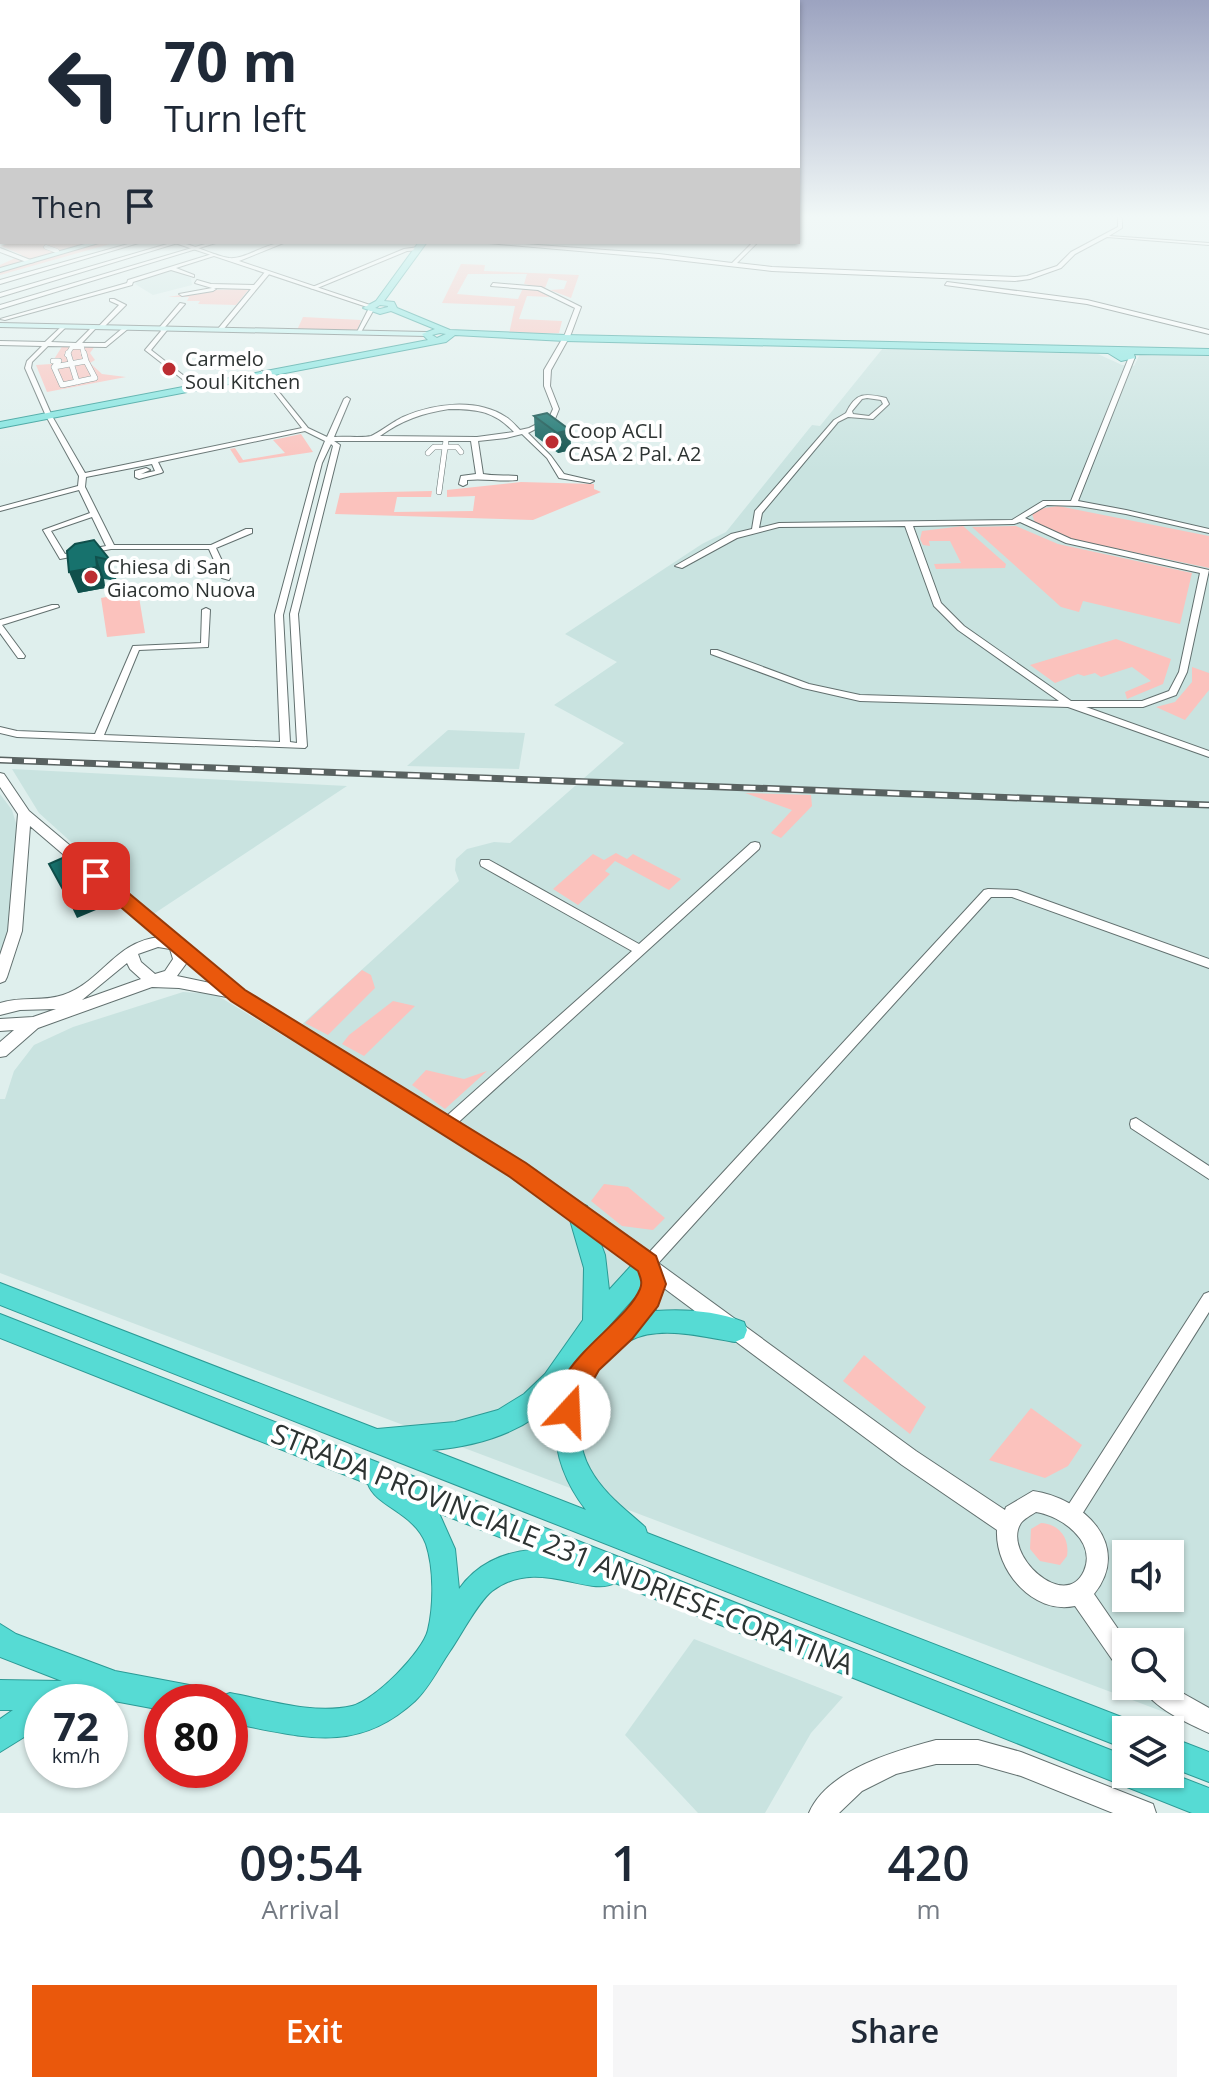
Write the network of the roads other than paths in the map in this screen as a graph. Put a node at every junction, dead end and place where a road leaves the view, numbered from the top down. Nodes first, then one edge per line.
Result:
1 (52, 303) edge
2 (60, 303) edge
3 (118, 303) edge
4 (242, 303) edge
5 (354, 303) edge
6 (389, 303) edge
7 (569, 303) edge
8 (1089, 303) edge
9 (55, 304) junction
10 (182, 304) dead end
11 (386, 307) junction
12 (369, 308) junction
13 (1, 320) edge
14 (63, 327) junction
15 (98, 327) junction
16 (126, 328) junction
17 (163, 329) junction
18 (220, 330) junction
19 (1209, 332) edge
20 (358, 333) junction
21 (448, 333) junction
22 (429, 335) junction
23 (565, 338) junction
24 (0, 343) edge
25 (45, 344) junction
26 (77, 345) junction
27 (150, 351) junction
28 (1209, 352) edge
29 (134, 353) dead end
30 (1123, 356) junction
31 (86, 361) junction
32 (68, 364) junction
33 (262, 373) junction
34 (77, 382) junction
35 (195, 387) junction
36 (347, 399) dead end
37 (849, 414) junction
38 (49, 416) junction
39 (0, 425) edge
40 (306, 429) junction
41 (520, 432) junction
42 (376, 436) junction
43 (474, 438) junction
44 (328, 441) junction
45 (446, 443) junction
46 (461, 452) dead end
47 (428, 453) dead end
48 (154, 461) junction
49 (146, 470) dead end
50 (83, 476) junction
51 (480, 476) junction
52 (514, 478) dead end
53 (590, 481) dead end
54 (463, 484) dead end
55 (81, 487) junction
56 (439, 492) dead end
57 (1074, 503) junction
58 (0, 509) edge
59 (93, 514) junction
60 (1020, 519) junction
61 (908, 523) junction
62 (755, 529) junction
63 (249, 531) dead end
64 (1209, 531) edge
65 (111, 547) junction
66 (212, 547) junction
67 (679, 566) dead end
68 (1207, 572) edge
69 (226, 578) dead end
70 (55, 607) dead end
71 (206, 610) dead end
72 (0, 625) edge
73 (714, 652) dead end
74 (21, 656) dead end
75 (1069, 704) junction
76 (0, 730) edge
77 (99, 736) junction
78 (285, 745) junction
79 (1209, 754) edge
80 (0, 777) edge
81 (24, 814) junction
82 (755, 846) dead end
83 (485, 863) dead end
84 (176, 945) junction
85 (640, 950) junction
86 (130, 951) junction
87 (1209, 964) edge
88 (0, 977) edge
89 (153, 982) junction
90 (238, 995) junction
91 (0, 1009) edge
92 (33, 1023) junction
93 (0, 1025) edge
94 (0, 1051) edge
95 (1136, 1124) dead end
96 (446, 1125) junction
97 (1209, 1173) edge
98 (579, 1213) junction
99 (648, 1264) junction
100 (0, 1294) edge
101 (1209, 1299) edge
102 (595, 1325) junction
103 (0, 1326) edge
104 (624, 1330) junction
105 (735, 1330) junction
106 (376, 1439) junction
107 (349, 1464) junction
108 (1073, 1513) junction
109 (1008, 1525) junction
110 (643, 1545) junction
111 (673, 1591) junction
112 (1080, 1593) junction
113 (441, 1640) junction
114 (1112, 1640) edge
115 (2, 1642) edge
116 (110, 1684) edge
117 (0, 1695) edge
118 (24, 1698) edge
119 (1172, 1700) edge
120 (248, 1711) edge
121 (24, 1721) edge
122 (1209, 1721) edge
123 (1112, 1729) edge
124 (0, 1737) edge
125 (1184, 1757) edge
126 (1112, 1765) edge
127 (1209, 1767) edge
128 (1169, 1788) edge
129 (1209, 1804) edge
130 (821, 1813) edge
131 (1144, 1813) edge

1 - 9 street
2 - 9 street
3 - 15 street
4 - 18 street
5 - 12 street
6 - 11 main road
7 - 23 street
8 - 19 street
9 - 13 street
10 - 17 street
11 - 12 main road
11 - 21 main road
11 - 22 main road
12 - 20 street
13 - 14 main road
14 - 15 main road
14 - 25 street
15 - 16 main road
15 - 26 street
16 - 17 main road
16 - 26 street
17 - 18 main road
17 - 27 street
18 - 20 main road
20 - 22 main road
21 - 22 main road
21 - 23 main road
22 - 33 main road
23 - 30 main road
23 - 41 street
24 - 25 street
25 - 26 street
25 - 38 street
27 - 29 street
27 - 35 street
28 - 30 main road
30 - 57 street
31 - 32 street
31 - 32 street
31 - 34 street
32 - 34 street
32 - 34 street
33 - 35 main road
33 - 40 street
35 - 38 main road
36 - 44 street
37 - 37 street
37 - 62 street
38 - 39 main road
38 - 50 street
40 - 44 street
40 - 48 street
41 - 42 street
41 - 43 street
41 - 53 street
42 - 44 street
42 - 45 street
43 - 45 street
43 - 51 street
44 - 78 street
44 - 78 street
45 - 46 street
45 - 47 street
45 - 56 street
48 - 49 street
48 - 50 street
50 - 55 street
51 - 52 street
51 - 54 street
55 - 58 street
55 - 59 street
57 - 60 street
57 - 64 street
59 - 65 street
59 - 65 street
60 - 61 street
60 - 68 street
61 - 62 street
61 - 75 street
62 - 67 street
63 - 66 street
65 - 66 street
66 - 69 street
68 - 75 street
70 - 72 street
71 - 77 street
72 - 74 street
73 - 75 street
75 - 79 street
76 - 77 street
77 - 78 street
80 - 81 street
81 - 84 street
81 - 88 street
82 - 85 street
83 - 85 street
84 - 86 street
84 - 89 street
84 - 90 street
85 - 96 street
86 - 89 street
86 - 91 street
87 - 99 street
89 - 90 street
89 - 92 street
90 - 96 street
92 - 93 street
92 - 94 street
95 - 97 street
96 - 98 street
98 - 99 street
98 - 102 highway
99 - 102 highway
99 - 104 highway
99 - 105 street
100 - 106 highway, STRADA PROVINCIALE 231 ANDRIESE-CORATINA
101 - 108 street
102 - 106 highway
103 - 107 highway, STRADA PROVINCIALE 231 ANDRIESE-CORATINA
104 - 105 highway
104 - 110 highway
105 - 109 street
106 - 110 highway, STRADA PROVINCIALE 231 ANDRIESE-CORATINA
107 - 111 highway, STRADA PROVINCIALE 231 ANDRIESE-CORATINA
107 - 113 highway
108 - 109 street
108 - 112 street
109 - 112 street
110 - 123 highway, STRADA PROVINCIALE 231 ANDRIESE-CORATINA
111 - 113 highway
111 - 126 highway, STRADA PROVINCIALE 231 ANDRIESE-CORATINA
112 - 114 street
113 - 120 highway
115 - 116 highway
117 - 118 highway
119 - 122 street
121 - 124 highway
125 - 127 highway
128 - 129 highway
130 - 131 street

